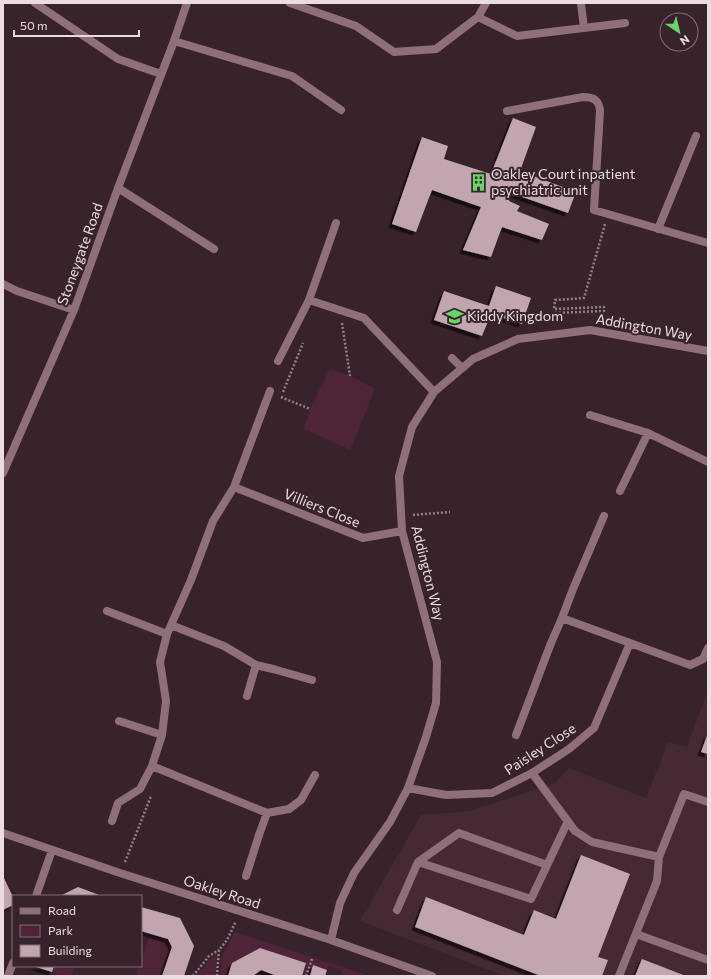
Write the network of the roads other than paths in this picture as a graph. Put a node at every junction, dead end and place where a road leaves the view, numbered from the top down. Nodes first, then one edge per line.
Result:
1 (35, 3) edge
2 (186, 3) edge
3 (290, 3) edge
4 (486, 3) edge
5 (581, 4) edge
6 (478, 17) junction
7 (625, 24) dead end
8 (584, 28) junction
9 (174, 41) junction
10 (161, 74) junction
11 (341, 110) dead end
12 (507, 111) dead end
13 (696, 136) dead end
14 (118, 188) junction
15 (336, 223) dead end
16 (658, 229) junction
17 (708, 243) edge
18 (214, 249) dead end
19 (3, 284) edge
20 (309, 300) junction
21 (74, 310) junction
22 (708, 351) edge
23 (452, 358) dead end
24 (278, 361) dead end
25 (462, 368) junction
26 (270, 391) dead end
27 (434, 392) junction
28 (590, 415) dead end
29 (648, 433) junction
30 (708, 462) edge
31 (3, 473) edge
32 (234, 486) junction
33 (620, 491) dead end
34 (604, 516) dead end
35 (402, 531) junction
36 (107, 611) dead end
37 (562, 618) junction
38 (171, 625) junction
39 (167, 634) junction
40 (630, 644) junction
41 (708, 648) edge
42 (256, 665) junction
43 (312, 680) dead end
44 (247, 696) dead end
45 (119, 721) dead end
46 (162, 735) junction
47 (516, 735) dead end
48 (152, 766) junction
49 (532, 773) junction
50 (315, 775) dead end
51 (408, 788) junction
52 (708, 802) edge
53 (267, 813) junction
54 (112, 821) dead end
55 (568, 821) junction
56 (3, 833) edge
57 (52, 850) junction
58 (659, 857) junction
59 (418, 862) junction
60 (547, 865) junction
61 (246, 876) dead end
62 (36, 895) edge
63 (397, 910) dead end
64 (636, 934) junction
65 (331, 940) junction
66 (708, 960) edge
67 (12, 966) edge
68 (8, 976) edge
69 (432, 976) edge
70 (619, 976) edge

1 - 10 street
2 - 9 street, Stoneygate Road
3 - 6 street
4 - 6 street
5 - 8 street
6 - 8 street
7 - 8 street
9 - 10 street, Stoneygate Road
9 - 11 street
10 - 14 street, Stoneygate Road
12 - 16 street
13 - 16 street
14 - 18 street
14 - 21 street, Stoneygate Road
15 - 20 street
16 - 17 street
19 - 21 street
20 - 24 street
20 - 27 street
21 - 31 street, Stoneygate Road
22 - 25 street, Addington Way
23 - 25 street
25 - 27 street, Addington Way
26 - 32 street
27 - 35 street, Addington Way
28 - 29 street
29 - 30 street
29 - 33 street
32 - 35 street, Villiers Close
32 - 38 street
34 - 37 street, Paisley Close
35 - 51 street, Addington Way
36 - 39 street
37 - 40 street
37 - 47 street, Paisley Close
38 - 39 street
38 - 42 street
39 - 46 street
40 - 41 street
40 - 49 street, Paisley Close
42 - 43 street
42 - 44 street
45 - 46 street
46 - 48 street
48 - 53 street
48 - 54 street
49 - 51 street, Paisley Close
49 - 55 street
50 - 53 street
51 - 65 street, Addington Way
52 - 58 street
53 - 61 street
55 - 58 street
55 - 60 street
56 - 57 street, Oakley Road
57 - 62 street
57 - 65 street, Oakley Road
58 - 64 street
59 - 60 street
59 - 60 street
59 - 63 street
64 - 66 street
64 - 70 street
65 - 69 street, Oakley Road
67 - 68 street

